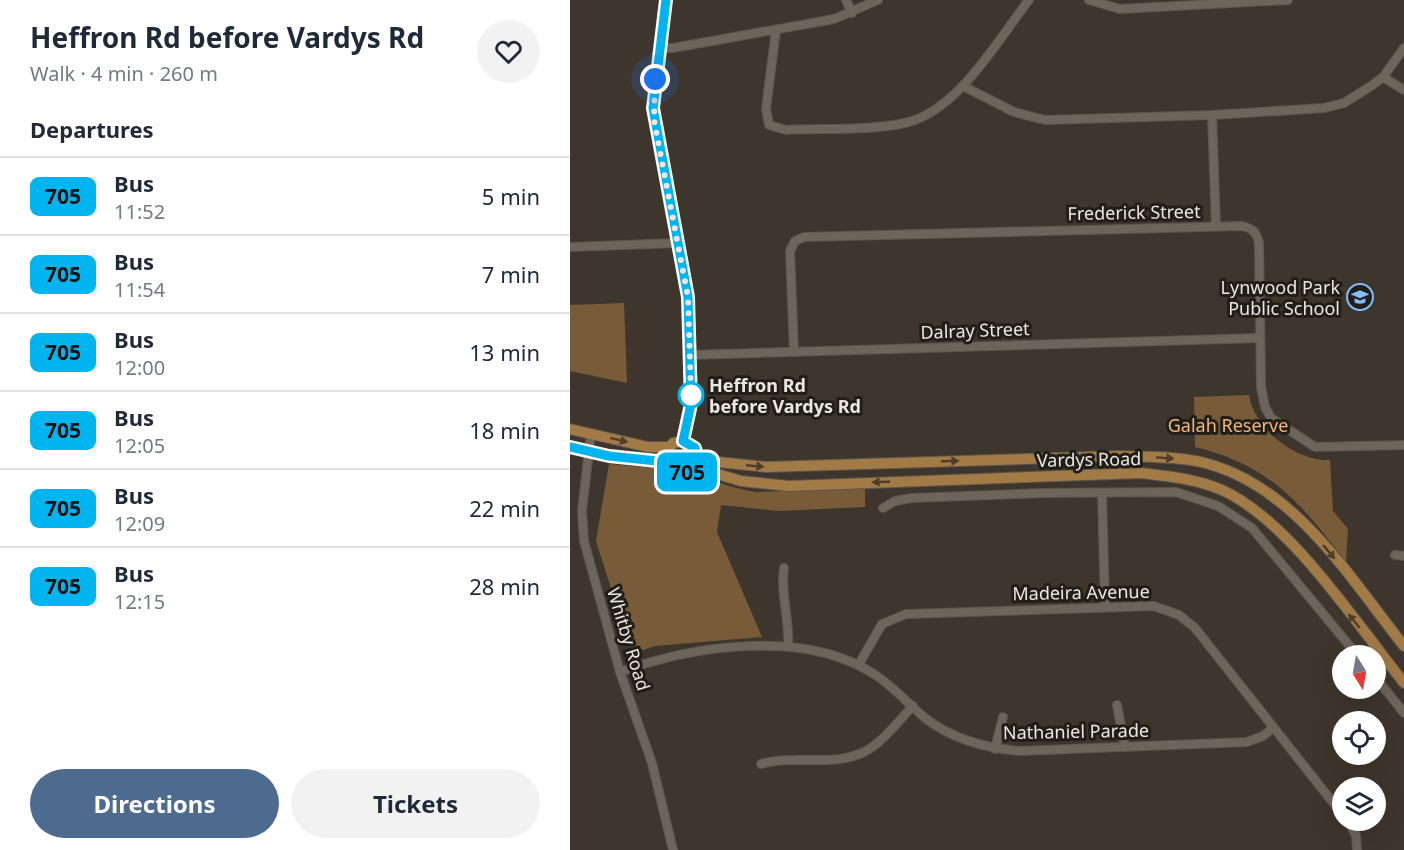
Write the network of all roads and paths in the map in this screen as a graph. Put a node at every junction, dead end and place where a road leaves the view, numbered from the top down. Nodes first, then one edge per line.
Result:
1 (666, 0) edge
2 (846, 0) edge
3 (878, 0) edge
4 (1029, 0) edge
5 (1089, 0) edge
6 (1288, 0) edge
7 (852, 13) junction
8 (776, 30) junction
9 (660, 48) junction
10 (1404, 48) edge
11 (1383, 77) junction
12 (963, 86) junction
13 (1404, 90) edge
14 (1212, 115) junction
15 (1216, 226) junction
16 (677, 243) junction
17 (570, 247) edge
18 (1260, 338) junction
19 (794, 352) junction
20 (690, 355) junction
21 (570, 429) edge
22 (591, 433) junction
23 (683, 441) junction
24 (1404, 445) edge
25 (570, 447) edge
26 (669, 447) junction
27 (588, 451) junction
28 (698, 454) junction
29 (668, 467) junction
30 (689, 472) junction
31 (1102, 493) junction
32 (883, 508) dead end
33 (784, 568) dead end
34 (1105, 605) junction
35 (1349, 645) edge
36 (788, 646) junction
37 (1404, 646) edge
38 (859, 664) junction
39 (620, 672) junction
40 (1404, 683) edge
41 (1386, 690) edge
42 (1117, 705) dead end
43 (913, 706) junction
44 (1404, 713) edge
45 (1003, 717) dead end
46 (1273, 728) junction
47 (1125, 747) junction
48 (995, 749) junction
49 (761, 764) dead end
50 (1332, 802) edge
51 (1354, 831) edge
52 (673, 850) edge
53 (1358, 850) edge

1 - 9 street
2 - 7 street
3 - 7 street
4 - 12 street
5 - 6 street
7 - 8 street
8 - 9 street
8 - 12 street
9 - 16 street
10 - 11 street
11 - 13 street
11 - 14 street
12 - 14 street
14 - 15 street
15 - 18 street, Frederick Street
15 - 19 street, Frederick Street
16 - 17 street
16 - 20 street
18 - 19 street, Dalray Street
18 - 24 street, Frederick Street
19 - 20 street, Dalray Street
20 - 23 street
21 - 22 main road
22 -> 26 main road
22 - 27 street, Whitby Road
23 - 26 main road
23 - 28 main road
25 - 27 main road
26 - 29 main road
27 - 29 main road
27 - 39 street, Whitby Road
28 - 30 main road
28 -> 37 main road, Vardys Road
29 - 30 main road
40 -> 30 main road, Vardys Road
31 - 32 street
31 - 34 street
31 - 35 street
33 - 36 street
34 - 38 street, Madeira Avenue
34 - 46 street, Madeira Avenue
36 - 38 street, Nathaniel Parade
36 - 39 street, Nathaniel Parade
38 - 43 street, Nathaniel Parade
39 - 52 street, Whitby Road
41 - 44 street
42 - 47 street
43 - 48 street, Nathaniel Parade
43 - 49 street
45 - 48 street
46 - 47 street, Nathaniel Parade
46 - 50 street, Madeira Avenue
47 - 48 street, Nathaniel Parade
51 - 53 street

